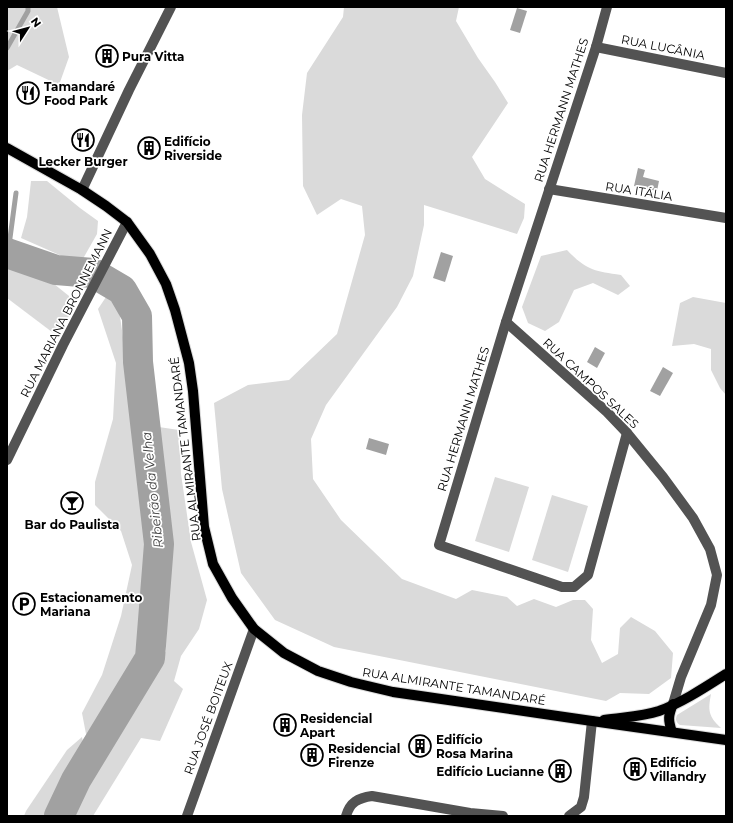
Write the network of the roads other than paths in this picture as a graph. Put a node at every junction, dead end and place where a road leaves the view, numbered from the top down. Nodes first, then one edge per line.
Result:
1 (171, 7) edge
2 (607, 7) edge
3 (596, 47) junction
4 (726, 72) edge
5 (7, 148) edge
6 (549, 189) junction
7 (82, 190) junction
8 (726, 218) edge
9 (127, 222) junction
10 (506, 322) junction
11 (627, 433) junction
12 (7, 460) edge
13 (254, 629) junction
14 (726, 674) edge
15 (673, 704) junction
16 (592, 721) junction
17 (672, 732) junction
18 (726, 740) edge
19 (187, 816) edge
20 (346, 816) edge
21 (503, 816) edge
22 (569, 816) edge

1 - 7 street
2 - 3 street, RUA HERMANN MATHES
3 - 4 street, RUA LUCÂNIA
3 - 6 street, RUA HERMANN MATHES
5 - 7 main road, RUA ALMIRANTE TAMANDARÉ
6 - 8 street, RUA ITÁLIA
6 - 10 street, RUA HERMANN MATHES
7 - 9 main road, RUA ALMIRANTE TAMANDARÉ
9 - 12 street, RUA MARIANA BRONNEMANN
9 - 13 main road, RUA ALMIRANTE TAMANDARÉ
10 - 11 street, RUA CAMPOS SALES
10 - 11 street, RUA HERMANN MATHES
11 - 15 street, RUA CAMPOS SALES
13 - 16 main road, RUA ALMIRANTE TAMANDARÉ
13 - 19 street, RUA JOSÉ BOITEUX
14 - 15 main road, RUA ALMIRANTE TAMANDARÉ
15 - 16 main road, RUA ALMIRANTE TAMANDARÉ
15 - 17 main road
16 - 17 main road, RUA ALMIRANTE TAMANDARÉ
16 - 22 street
17 - 18 main road, RUA ALMIRANTE TAMANDARÉ
20 - 21 street

